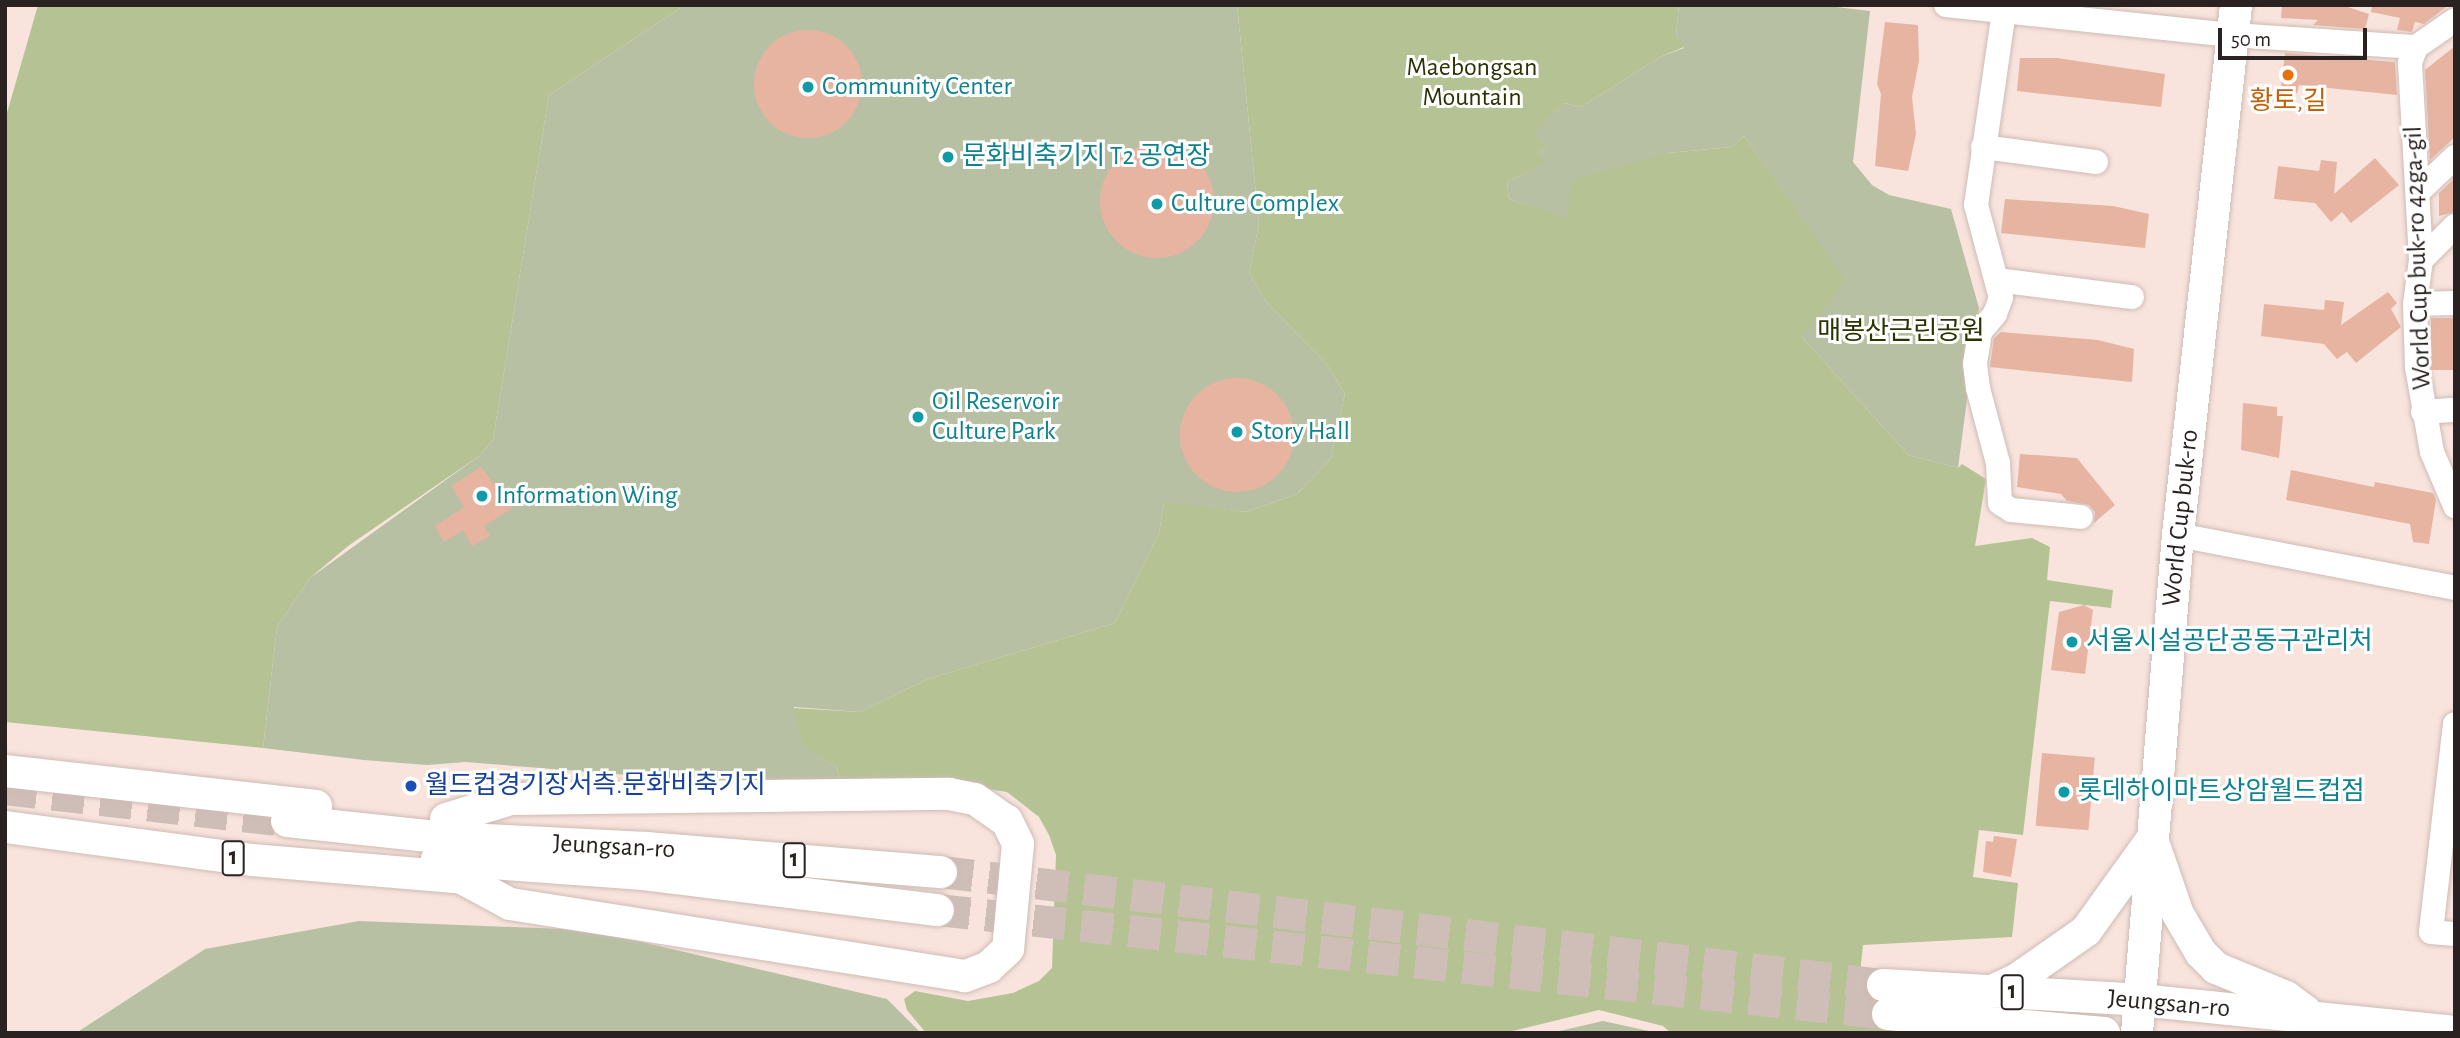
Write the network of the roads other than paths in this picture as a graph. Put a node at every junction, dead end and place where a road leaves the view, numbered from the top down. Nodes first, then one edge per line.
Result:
1 (1946, 5) edge
2 (2004, 11) junction
3 (2234, 20) edge
4 (2452, 25) edge
5 (2416, 47) junction
6 (1983, 147) junction
7 (2455, 157) edge
8 (2096, 162) dead end
9 (2419, 191) junction
10 (2455, 226) edge
11 (2421, 260) junction
12 (1997, 280) junction
13 (2132, 297) dead end
14 (2455, 303) edge
15 (2415, 304) junction
16 (2455, 410) edge
17 (2423, 412) junction
18 (2455, 506) edge
19 (2081, 517) dead end
20 (2178, 535) junction
21 (2455, 588) edge
22 (2455, 724) edge
23 (5, 771) edge
24 (446, 819) junction
25 (5, 827) edge
26 (286, 831) tunnel mouth
27 (2152, 839) junction
28 (645, 861) junction
29 (941, 872) tunnel mouth
30 (462, 878) junction
31 (938, 910) tunnel mouth
32 (2455, 934) edge
33 (1992, 991) junction
34 (2140, 1000) junction
35 (2311, 1017) junction
36 (2004, 1028) edge
37 (2455, 1032) edge
38 (2104, 1033) edge
39 (2137, 1033) edge

1 - 2 street
2 - 3 street
2 - 6 street
3 - 5 street
3 - 20 main road, World Cup buk-ro
4 - 5 street
5 - 9 street, World Cup buk-ro 42ga-gil
6 - 8 street
6 - 12 street
7 - 9 street
9 - 11 street, World Cup buk-ro 42ga-gil
10 - 11 street
11 - 15 street, World Cup buk-ro 42ga-gil
12 - 13 street
12 - 19 street
14 - 15 street
15 - 17 street, World Cup buk-ro 42ga-gil
16 - 17 street
17 - 18 street, World Cup buk-ro 42ga-gil
20 - 21 street
20 - 27 main road, World Cup buk-ro
22 - 32 street
23 - 24 main road, 1
24 - 28 main road, 1
24 - 30 main road
25 - 30 main road, 1
26 - 28 main road, Jeungsan-ro
27 - 33 main road
27 - 34 main road, World Cup buk-ro
27 - 35 main road
28 - 29 main road, Jeungsan-ro / 1
28 - 30 main road, 1
28 - 31 main road, Jeungsan-ro / 1
33 - 34 main road, Jeungsan-ro / 1
33 - 36 main road, Jeungsan-ro / 1
34 - 35 main road, Jeungsan-ro / 1
34 - 39 main road, World Cup buk-ro
35 - 37 main road, Jeungsan-ro / 1
36 - 38 main road, Jeungsan-ro / 1

